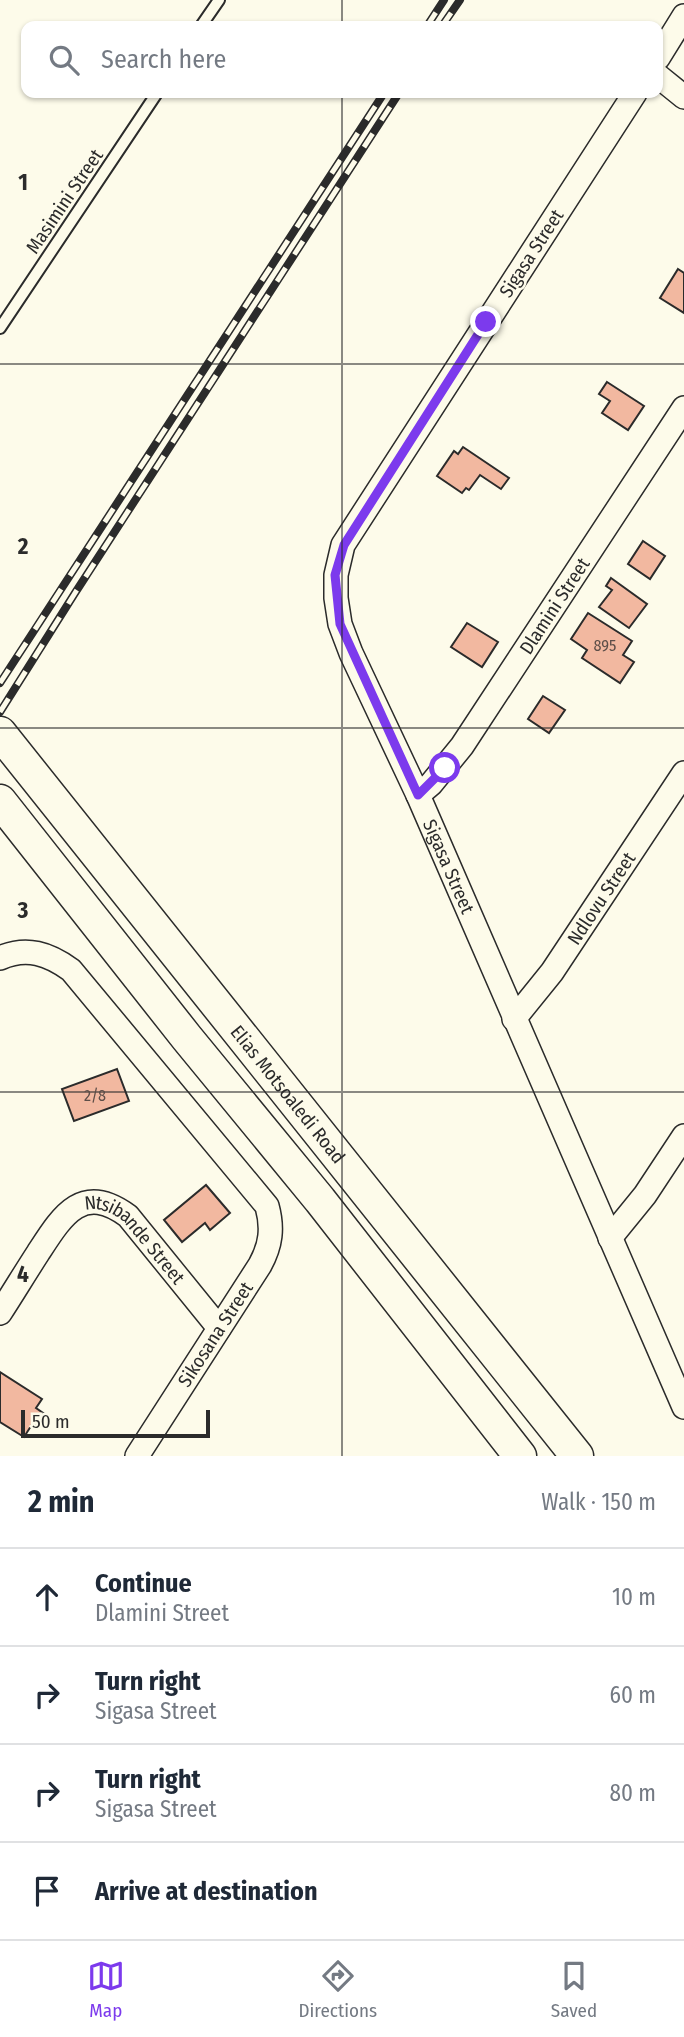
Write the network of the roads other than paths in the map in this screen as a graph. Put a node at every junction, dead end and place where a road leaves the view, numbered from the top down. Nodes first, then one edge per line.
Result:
1 (219, 0) edge
2 (684, 16) edge
3 (204, 21) edge
4 (663, 50) edge
5 (663, 80) edge
6 (684, 97) edge
7 (154, 98) edge
8 (632, 98) edge
9 (0, 328) edge
10 (684, 408) edge
11 (0, 733) edge
12 (684, 773) edge
13 (418, 795) junction
14 (0, 801) edge
15 (0, 958) edge
16 (514, 1019) junction
17 (684, 1136) edge
18 (610, 1238) junction
19 (0, 1312) edge
20 (219, 1328) junction
21 (684, 1407) edge
22 (137, 1456) edge
23 (520, 1456) edge
24 (577, 1456) edge

1 - 3 lane
2 - 4 street
5 - 6 street
7 - 9 lane, Masimini Street
8 - 13 street, Sigasa Street
10 - 13 street, Dlamini Street
11 - 24 main road, Elias Motsoaledi Road
12 - 16 street, Ndlovu Street
13 - 16 street, Sigasa Street
14 - 23 main road, Elias Motsoaledi Road
15 - 20 street, Sikosana Street
16 - 18 street, Sigasa Street
17 - 18 street
18 - 21 street, Sigasa Street
19 - 20 street, Ntsibande Street
20 - 22 street, Sikosana Street

